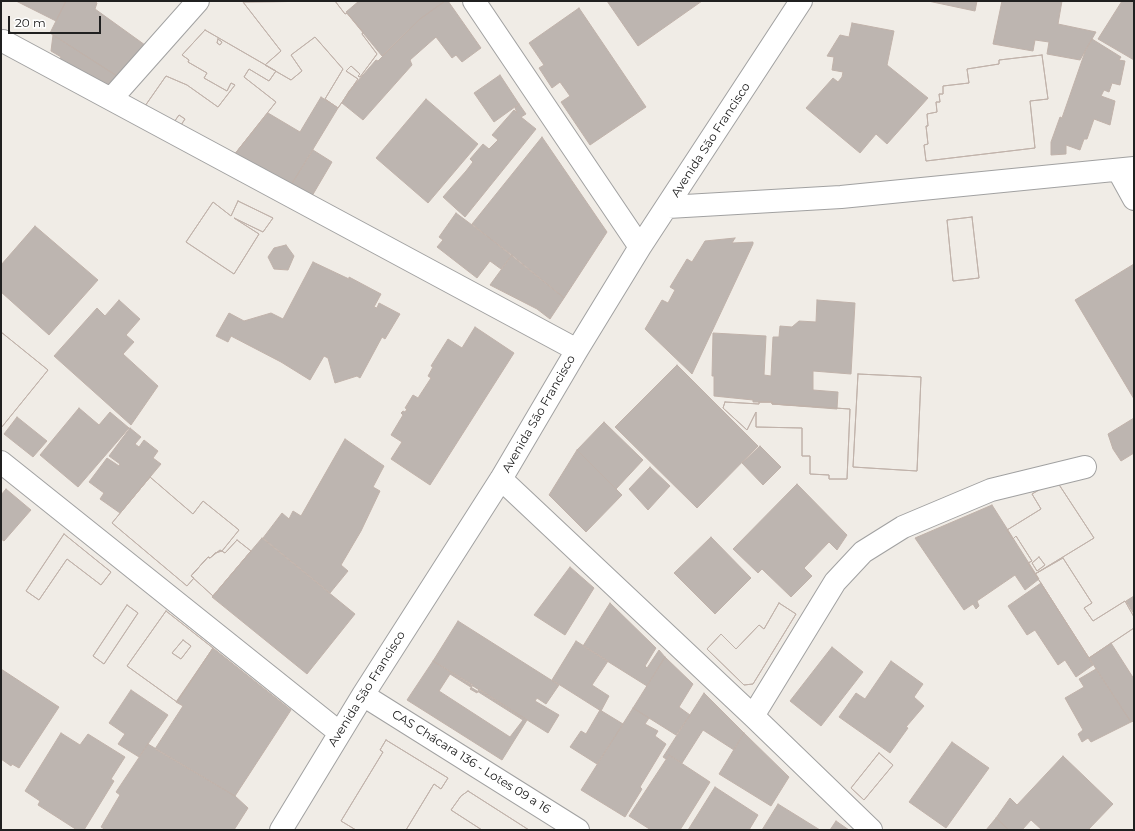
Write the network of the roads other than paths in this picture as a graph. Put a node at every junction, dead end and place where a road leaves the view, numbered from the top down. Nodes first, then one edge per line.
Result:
1 (198, 1) edge
2 (474, 1) edge
3 (801, 1) edge
4 (3, 41) dead end
5 (111, 99) junction
6 (1126, 169) edge
7 (1134, 198) edge
8 (668, 207) junction
9 (640, 248) junction
10 (577, 350) junction
11 (1, 462) edge
12 (1085, 467) dead end
13 (501, 479) junction
14 (363, 695) junction
15 (753, 716) junction
16 (340, 733) junction
17 (281, 830) edge
18 (578, 830) edge
19 (871, 830) edge

1 - 5 street
2 - 9 street
3 - 8 street, Avenida São Francisco
4 - 5 street
5 - 10 street
6 - 7 street
6 - 8 street
8 - 9 street, Avenida São Francisco
9 - 10 street, Avenida São Francisco
10 - 13 street, Avenida São Francisco
11 - 16 street
12 - 15 street
13 - 14 street, Avenida São Francisco
13 - 15 street
14 - 16 street, Avenida São Francisco
14 - 18 street, CAS Chácara 136 - Lotes 09 a 16
15 - 19 street
16 - 17 street, Avenida São Francisco

